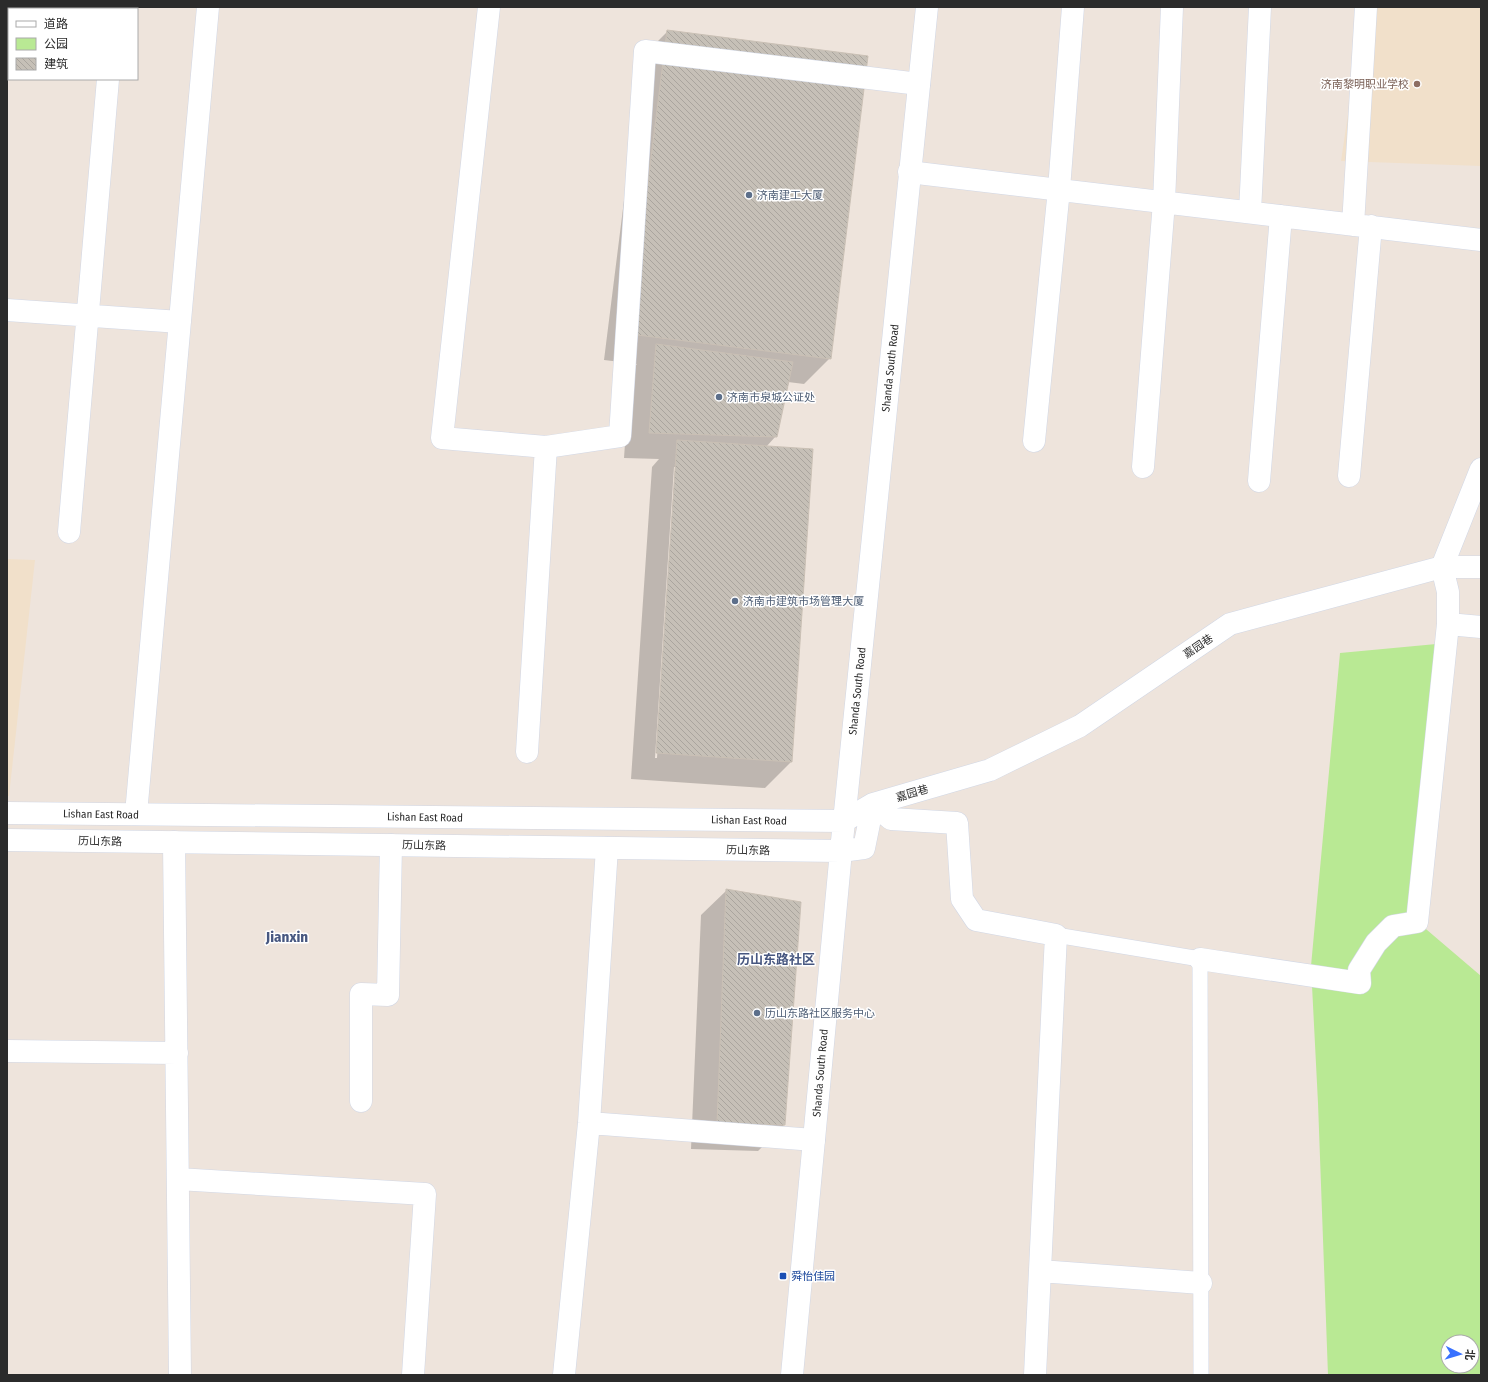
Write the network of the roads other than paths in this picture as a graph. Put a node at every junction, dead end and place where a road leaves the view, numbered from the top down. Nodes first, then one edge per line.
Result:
1 (208, 7) edge
2 (489, 7) edge
3 (927, 7) edge
4 (1073, 7) edge
5 (1172, 7) edge
6 (1260, 7) edge
7 (1366, 7) edge
8 (108, 80) edge
9 (919, 84) junction
10 (910, 172) junction
11 (1059, 189) junction
12 (1164, 202) junction
13 (1250, 212) junction
14 (1281, 216) junction
15 (1362, 226) junction
16 (1481, 240) edge
17 (7, 310) edge
18 (88, 316) junction
19 (180, 322) junction
20 (1034, 441) dead end
21 (546, 447) junction
22 (1143, 467) dead end
23 (1481, 469) edge
24 (1349, 476) dead end
25 (1260, 481) dead end
26 (69, 532) dead end
27 (1481, 567) edge
28 (1442, 568) junction
29 (1448, 624) junction
30 (1481, 627) edge
31 (527, 752) dead end
32 (873, 804) junction
33 (7, 813) edge
34 (136, 814) junction
35 (844, 821) junction
36 (7, 840) edge
37 (174, 842) junction
38 (391, 845) junction
39 (608, 848) junction
40 (841, 851) junction
41 (1056, 935) junction
42 (1200, 959) junction
43 (7, 1051) edge
44 (177, 1053) junction
45 (361, 1101) dead end
46 (588, 1123) junction
47 (814, 1140) junction
48 (178, 1179) junction
49 (1040, 1271) junction
50 (1200, 1283) junction
51 (180, 1375) edge
52 (414, 1375) edge
53 (564, 1375) edge
54 (792, 1375) edge
55 (1035, 1375) edge
56 (1201, 1375) edge

1 - 19 street
2 - 21 street
3 - 9 street, Shanda South Road
4 - 11 street
5 - 12 street
6 - 13 street
7 - 15 street
8 - 18 street
9 - 10 street, Shanda South Road
9 - 21 street
10 - 11 street
10 - 35 street, Shanda South Road
11 - 12 street
11 - 20 street
12 - 13 street
12 - 22 street
13 - 14 street
14 - 15 street
14 - 25 street
15 - 16 street
15 - 24 street
17 - 18 street
18 - 19 street
18 - 26 street
19 - 34 street
21 - 31 street
23 - 28 street
27 - 28 street, 嘉园巷
28 - 29 street
28 - 32 street, 嘉园巷
29 - 30 street
29 - 42 street
32 - 35 street, 嘉园巷
32 - 40 street, 历山东路
32 - 41 street
33 - 34 street, Lishan East Road
34 - 35 street, Lishan East Road
35 - 40 street, Shanda South Road
36 - 37 street, 历山东路
37 - 38 street, 历山东路
37 - 44 street
38 - 39 street, 历山东路
38 - 45 street
39 - 40 street, 历山东路
39 - 46 street
40 - 47 street, Shanda South Road
41 - 42 lane
41 - 49 street
42 - 50 lane
43 - 44 street
44 - 48 street
46 - 47 street
46 - 53 street
47 - 54 street, Shanda South Road
48 - 51 street
48 - 52 street
49 - 50 street
49 - 55 street
50 - 56 lane

